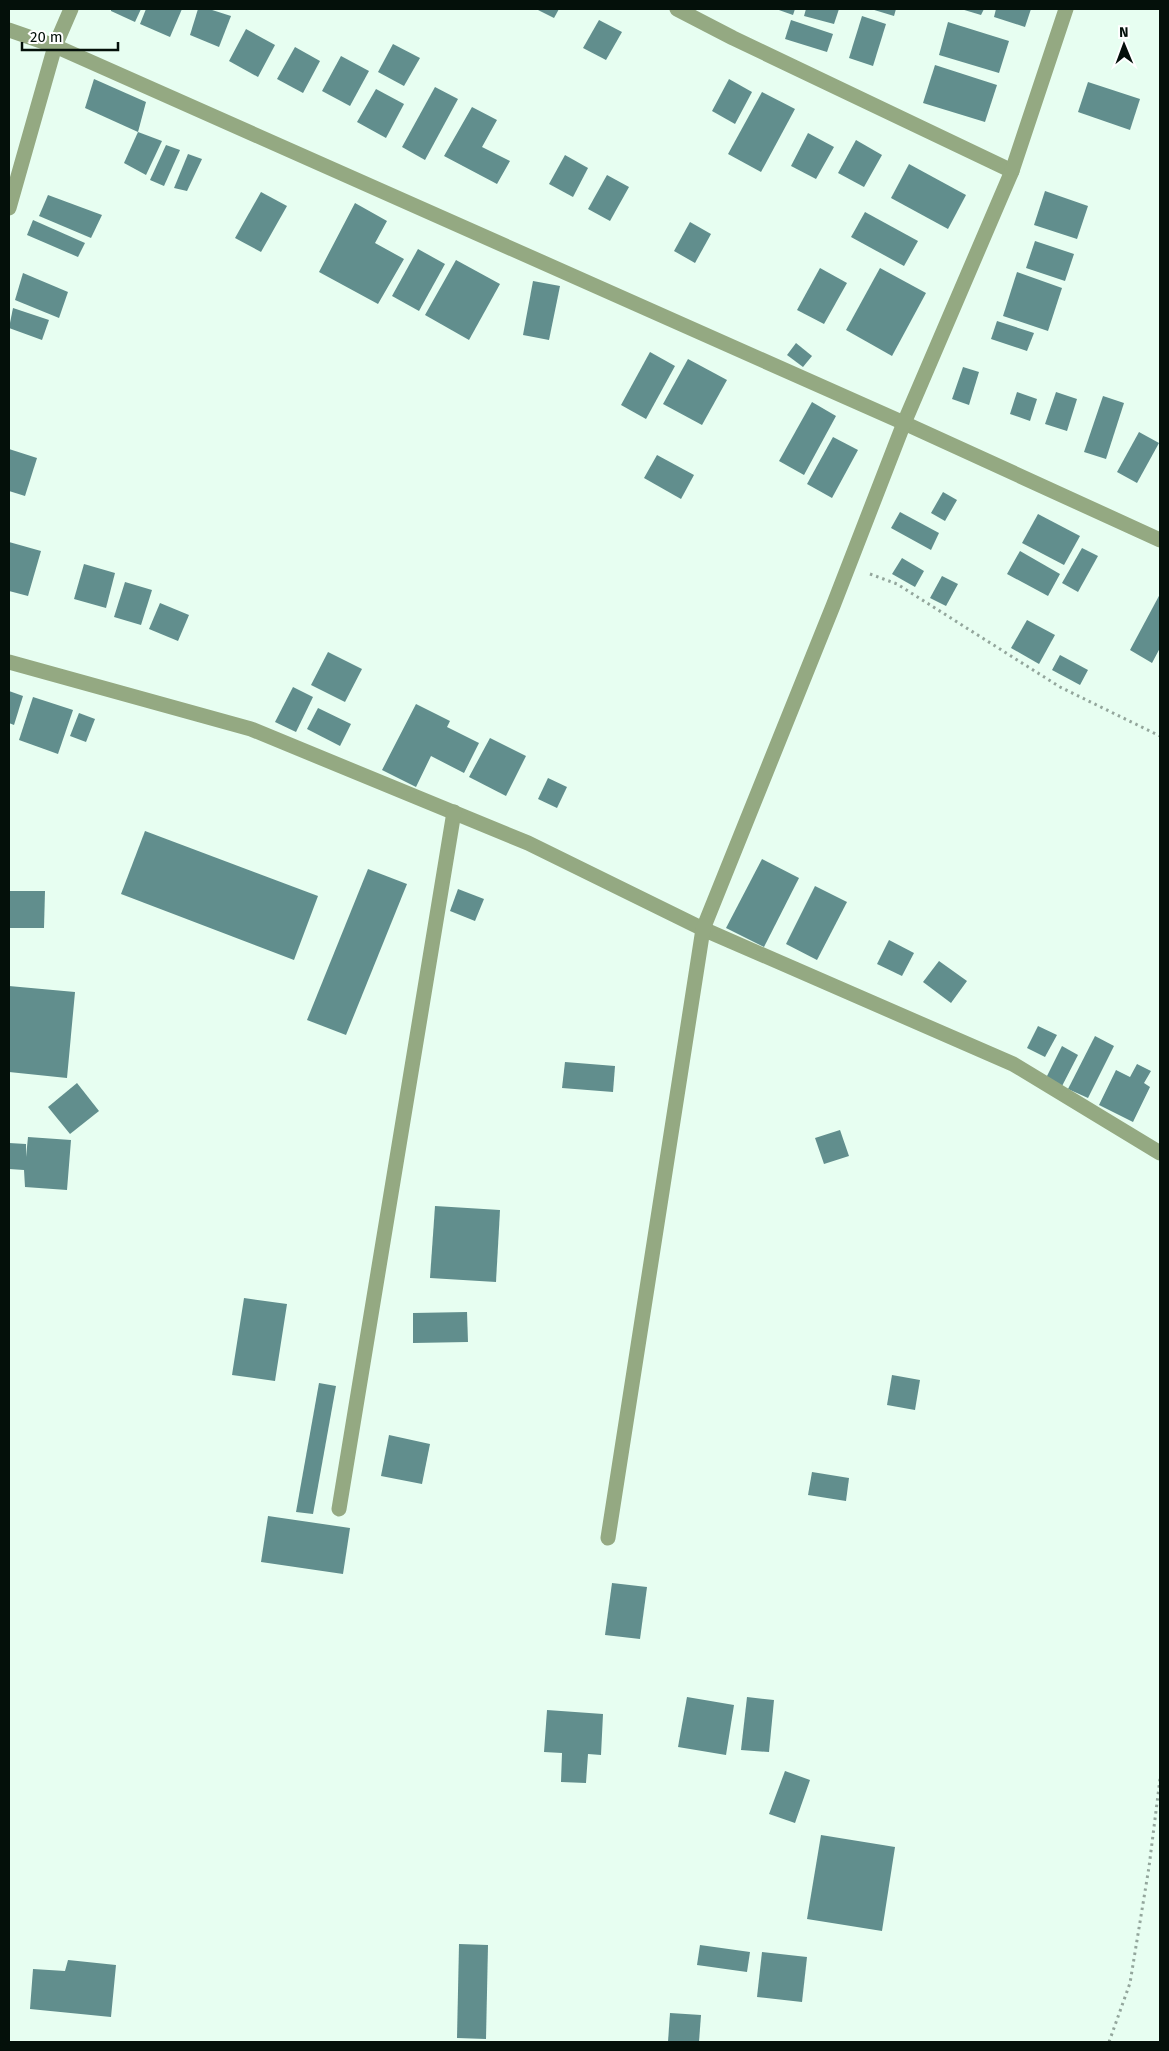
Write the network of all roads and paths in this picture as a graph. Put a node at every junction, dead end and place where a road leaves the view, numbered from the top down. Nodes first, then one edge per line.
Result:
1 (71, 9) edge
2 (676, 9) edge
3 (1066, 9) edge
4 (9, 30) edge
5 (55, 46) junction
6 (1012, 171) junction
7 (9, 208) edge
8 (904, 423) junction
9 (1160, 540) edge
10 (848, 566) junction
11 (9, 662) edge
12 (1160, 736) edge
13 (454, 812) junction
14 (703, 929) junction
15 (1160, 1153) edge
16 (339, 1509) dead end
17 (608, 1538) dead end
18 (1160, 1779) edge
19 (1109, 2042) edge

1 - 5 street
2 - 6 street
3 - 6 street
4 - 5 street
5 - 7 street
5 - 8 street
6 - 8 street
8 - 9 street
8 - 10 street
10 - 12 path
10 - 14 street
11 - 13 street
13 - 14 street
13 - 16 street
14 - 15 street
14 - 17 street
18 - 19 path

